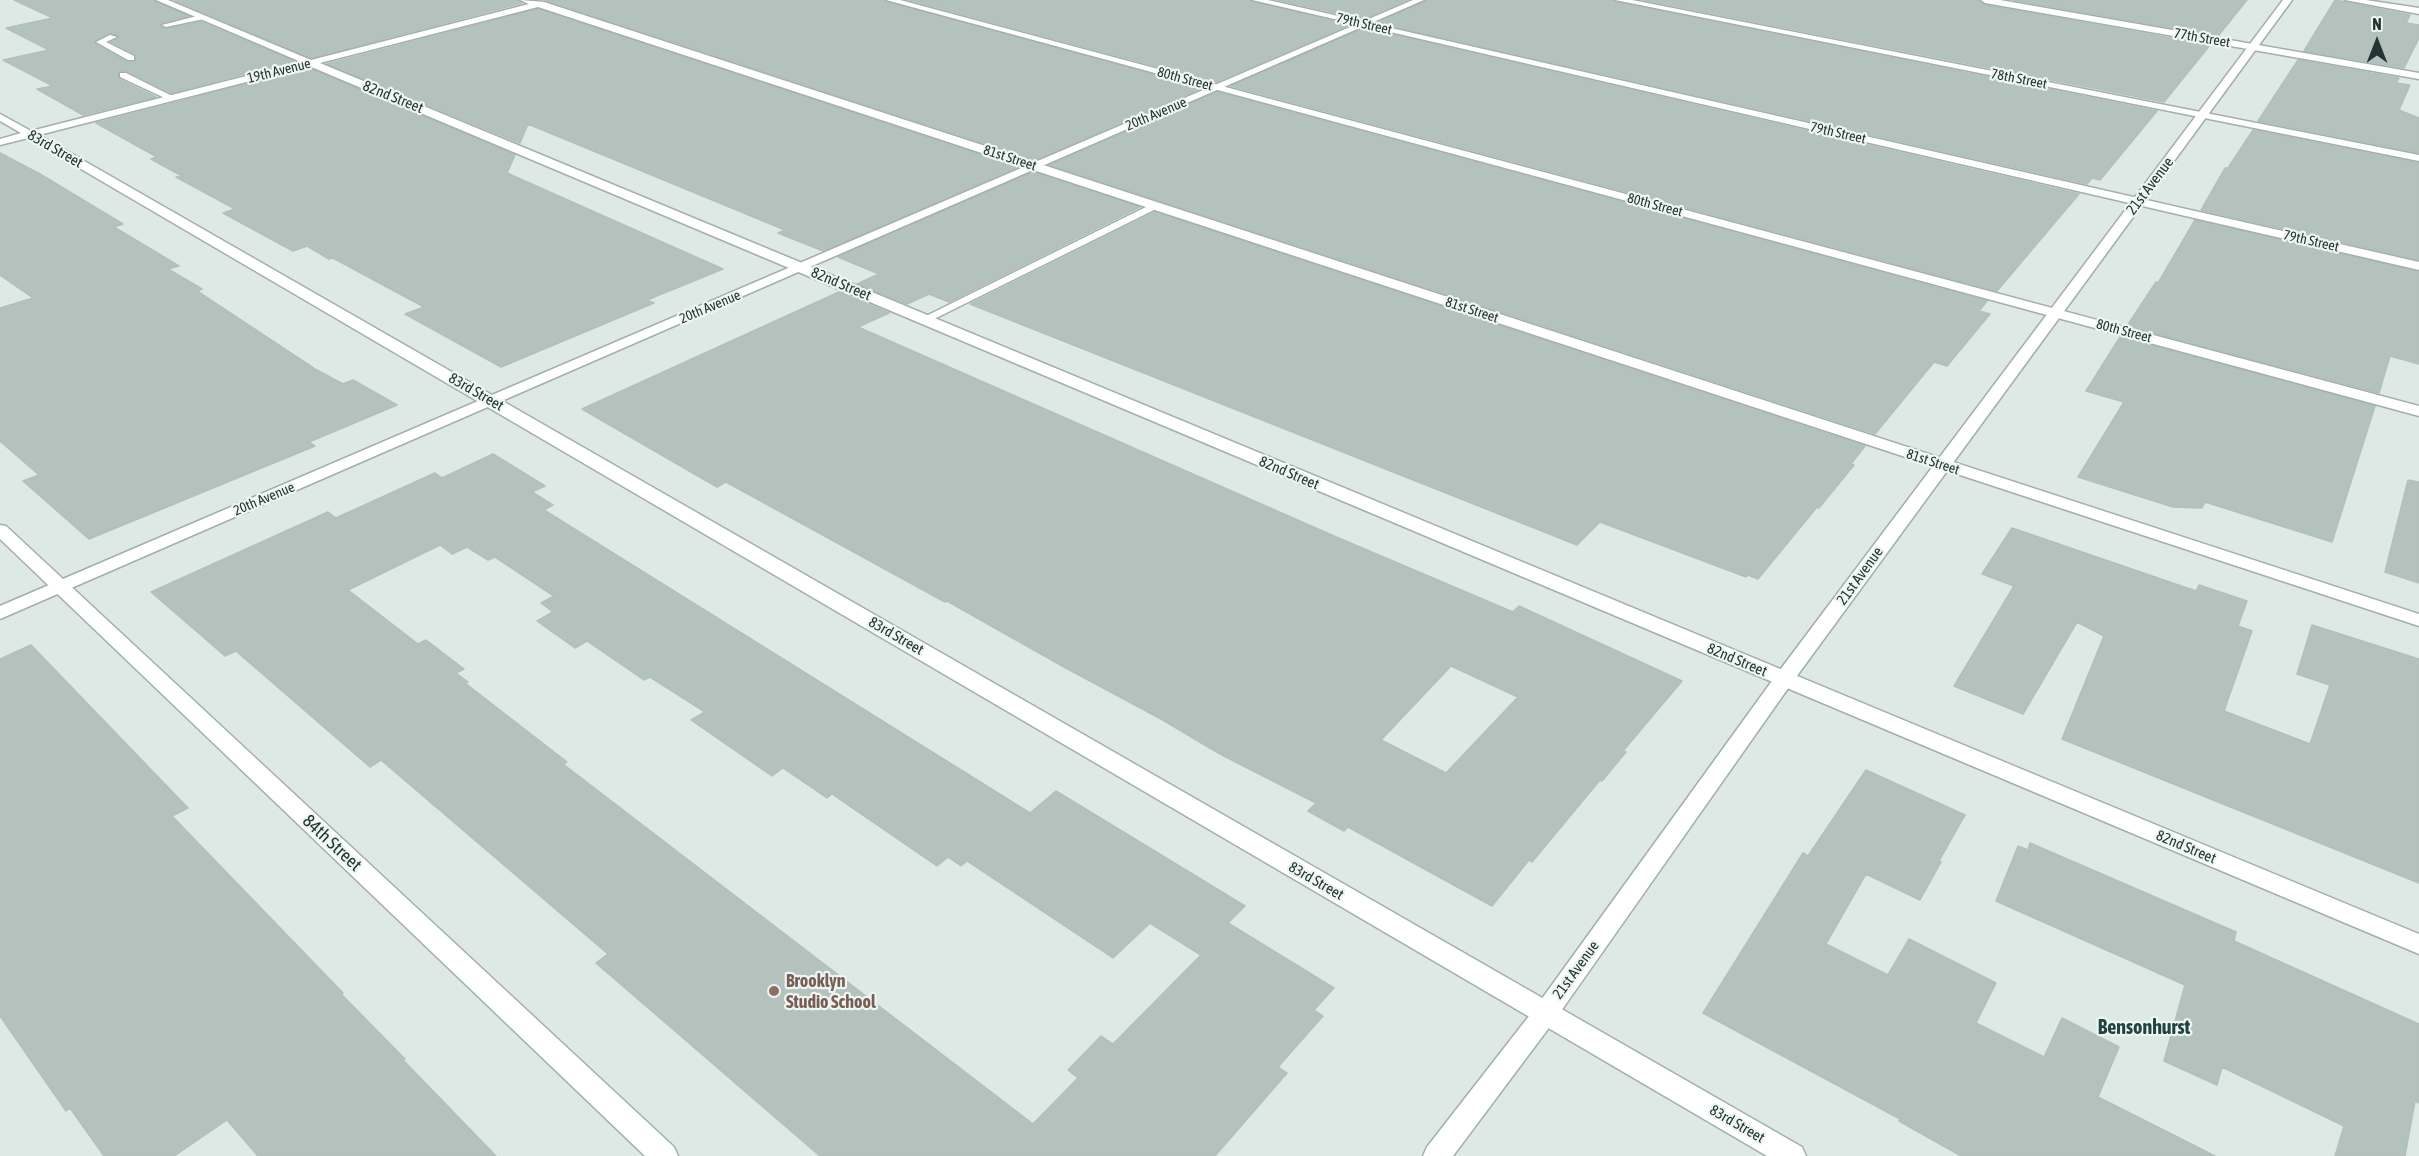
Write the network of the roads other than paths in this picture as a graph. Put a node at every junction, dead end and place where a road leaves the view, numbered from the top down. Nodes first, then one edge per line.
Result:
1 (160, 0) edge
2 (524, 0) edge
3 (557, 0) edge
4 (890, 0) edge
5 (1256, 0) edge
6 (1420, 0) edge
7 (1619, 0) edge
8 (1985, 0) edge
9 (2288, 0) edge
10 (2349, 0) edge
11 (539, 5) junction
12 (2419, 11) edge
13 (201, 17) junction
14 (1363, 24) junction
15 (166, 25) dead end
16 (113, 38) dead end
17 (2254, 47) junction
18 (131, 58) dead end
19 (311, 63) junction
20 (123, 75) dead end
21 (2419, 76) edge
22 (1218, 88) junction
23 (172, 98) junction
24 (2202, 116) junction
25 (0, 117) edge
26 (30, 134) junction
27 (0, 142) edge
28 (2419, 158) edge
29 (1035, 166) junction
30 (2139, 202) junction
31 (1154, 206) junction
32 (2419, 266) edge
33 (803, 267) junction
34 (2056, 313) junction
35 (924, 320) junction
36 (491, 401) junction
37 (2419, 411) edge
38 (1942, 464) junction
39 (0, 530) edge
40 (61, 587) junction
41 (0, 614) edge
42 (2419, 620) edge
43 (1784, 679) junction
44 (2419, 944) edge
45 (1545, 1014) junction
46 (664, 1156) edge
47 (1437, 1156) edge
48 (1792, 1156) edge

1 - 13 street, 82nd Street
2 - 11 street, 81st Street
3 - 11 street, 19th Avenue
4 - 22 street, 80th Street
5 - 14 street, 79th Street
6 - 14 street, 20th Avenue
7 - 24 street, 78th Street
8 - 17 street, 77th Street
9 - 17 street, 21st Avenue
10 - 12 street
11 - 19 street, 19th Avenue
11 - 29 street, 81st Street
13 - 15 lane
13 - 19 street, 82nd Street
14 - 22 street, 20th Avenue
14 - 30 street, 79th Street
16 - 18 lane
17 - 21 street, 77th Street
17 - 24 street, 21st Avenue
19 - 23 street, 19th Avenue
19 - 33 street, 82nd Street
20 - 23 lane
22 - 29 street, 20th Avenue
22 - 34 street, 80th Street
23 - 26 street, 19th Avenue
24 - 28 street, 78th Street
24 - 30 street, 21st Avenue
25 - 26 street, 83rd Street
26 - 27 street, 19th Avenue
26 - 36 street, 83rd Street
29 - 31 street, 81st Street
29 - 33 street, 20th Avenue
30 - 32 street, 79th Street
30 - 34 street, 21st Avenue
31 - 35 lane
31 - 38 street, 81st Street
33 - 35 street, 82nd Street
33 - 36 street, 20th Avenue
34 - 37 street, 80th Street
34 - 38 street, 21st Avenue
35 - 43 street, 82nd Street
36 - 40 street, 20th Avenue
36 - 45 street, 83rd Street
38 - 42 street, 81st Street
38 - 43 street, 21st Avenue
39 - 40 street, 84th Street
40 - 41 street, 20th Avenue
40 - 46 street, 84th Street
43 - 44 street, 82nd Street
43 - 45 street, 21st Avenue
45 - 47 street, 21st Avenue
45 - 48 street, 83rd Street

